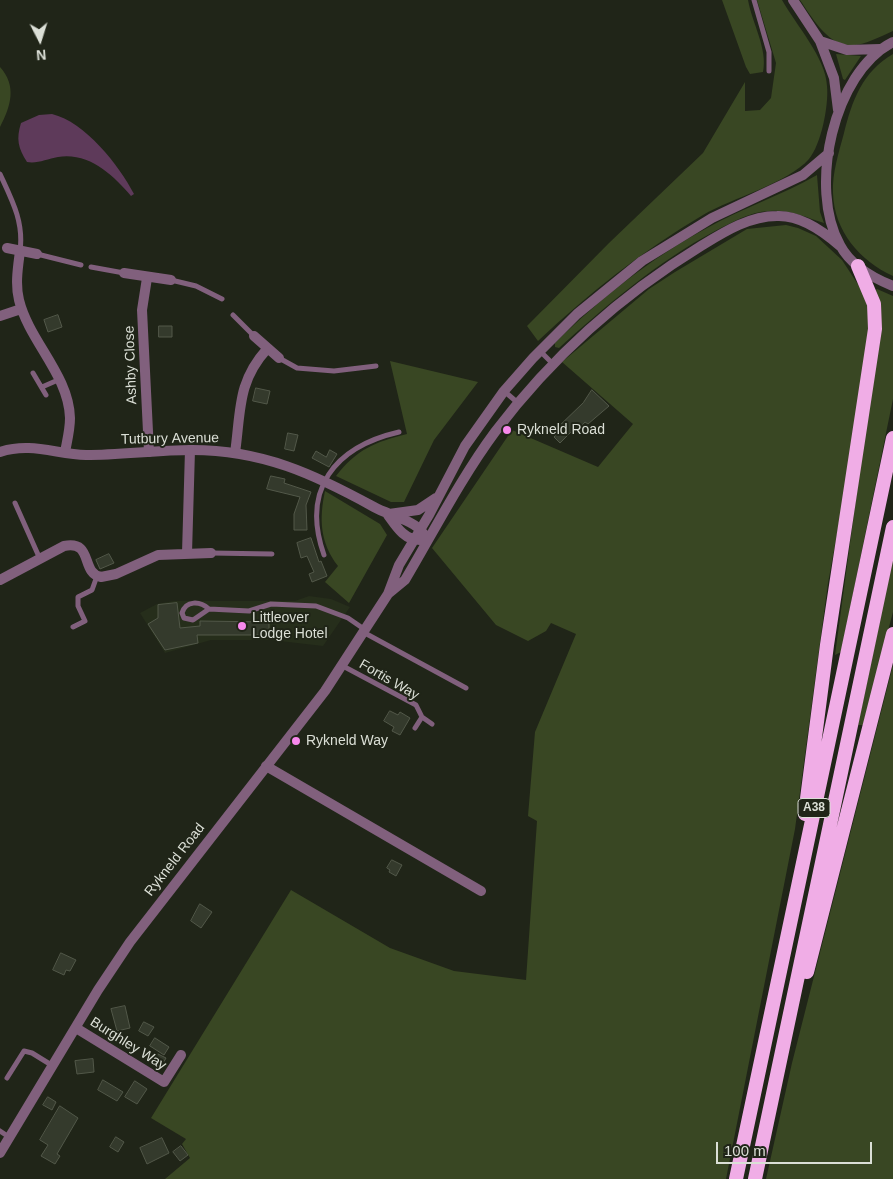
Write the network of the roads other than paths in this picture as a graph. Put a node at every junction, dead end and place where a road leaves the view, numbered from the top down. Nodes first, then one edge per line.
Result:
1 (754, 0) edge
2 (793, 0) edge
3 (820, 41) junction
4 (893, 42) edge
5 (880, 49) junction
6 (769, 71) dead end
7 (839, 113) junction
8 (829, 154) junction
9 (0, 174) edge
10 (840, 246) junction
11 (7, 248) dead end
12 (20, 251) junction
13 (37, 254) joint
14 (81, 265) dead end
15 (858, 266) junction
16 (91, 267) dead end
17 (124, 274) joint
18 (147, 278) junction
19 (171, 280) joint
20 (893, 286) edge
21 (222, 299) dead end
22 (21, 309) junction
23 (0, 315) edge
24 (233, 315) dead end
25 (254, 336) joint
26 (267, 349) junction
27 (540, 351) junction
28 (279, 358) joint
29 (553, 364) junction
30 (376, 366) dead end
31 (33, 373) dead end
32 (58, 380) junction
33 (42, 387) junction
34 (504, 390) junction
35 (46, 395) dead end
36 (518, 403) junction
37 (399, 432) dead end
38 (893, 438) edge
39 (190, 450) junction
40 (0, 452) edge
41 (66, 452) junction
42 (148, 452) junction
43 (235, 453) junction
44 (325, 481) junction
45 (437, 498) junction
46 (15, 503) dead end
47 (388, 514) junction
48 (893, 528) edge
49 (420, 530) junction
50 (414, 540) junction
51 (428, 540) junction
52 (187, 553) junction
53 (211, 553) joint
54 (272, 554) dead end
55 (324, 556) dead end
56 (40, 559) junction
57 (97, 576) junction
58 (0, 580) edge
59 (388, 594) junction
60 (209, 610) junction
61 (73, 627) dead end
62 (364, 631) junction
63 (893, 634) edge
64 (341, 665) junction
65 (466, 688) dead end
66 (422, 717) junction
67 (432, 724) dead end
68 (415, 728) dead end
69 (266, 766) junction
70 (799, 881) junction
71 (481, 891) dead end
72 (76, 1028) junction
73 (781, 1054) junction
74 (181, 1055) dead end
75 (53, 1066) junction
76 (7, 1078) dead end
77 (0, 1131) edge
78 (10, 1138) junction
79 (0, 1153) edge
80 (736, 1179) edge
81 (755, 1179) edge

1 - 6 lane
2 - 3 street
3 - 5 street
3 - 7 street
4 - 5 street
5 - 7 street
7 - 8 street
8 - 10 street
8 - 27 street, Rykneld Road
9 - 12 lane
10 - 15 street, Rykneld Road
10 - 29 street, Rykneld Road
11 - 12 street
12 - 13 street
12 - 22 street
13 - 14 lane
15 - 20 street, Rykneld Road
15 - 70 highway
16 - 17 lane
17 - 18 street
18 - 19 street
18 - 42 street, Ashby Close
19 - 21 lane
22 - 23 street
22 - 32 street
24 - 25 lane
25 - 26 street
26 - 28 street
26 - 43 street
27 - 29 lane
27 - 34 street, Rykneld Road
28 - 30 lane
29 - 36 street, Rykneld Road
31 - 33 lane
32 - 33 lane
32 - 41 street
33 - 35 lane
34 - 36 lane
34 - 45 street, Rykneld Road
36 - 51 street, Rykneld Road
37 - 44 lane
38 - 70 highway, A38
39 - 42 street, Tutbury Avenue
39 - 43 street, Tutbury Avenue
39 - 52 street
40 - 41 street, Tutbury Avenue
41 - 42 street, Tutbury Avenue
43 - 44 street, Tutbury Avenue
44 - 47 street, Tutbury Avenue
44 - 55 lane
45 - 47 street
45 - 49 street, Rykneld Road
46 - 56 lane
47 - 49 street, Tutbury Avenue
47 - 50 street, Tutbury Avenue
48 - 73 highway, A38
49 - 50 street, Rykneld Road
49 - 51 street, Tutbury Avenue
50 - 51 street
50 - 59 street, Rykneld Road
51 - 59 street, Rykneld Road
52 - 53 street
52 - 57 street
53 - 54 lane
56 - 57 street
56 - 58 street
57 - 61 lane
59 - 62 street, Rykneld Road
60 - 60 lane
60 - 62 lane
62 - 64 street, Rykneld Road
62 - 65 lane
63 - 73 highway
64 - 66 lane, Fortis Way
64 - 69 street, Rykneld Road
66 - 67 lane, Fortis Way
66 - 68 lane, Fortis Way
69 - 71 street
69 - 72 street, Rykneld Road
70 - 80 highway, A38
72 - 74 street, Burghley Way
72 - 75 street, Rykneld Road
73 - 81 highway, A38
75 - 76 lane
75 - 78 street, Rykneld Road
77 - 78 lane
78 - 79 street, Rykneld Road

